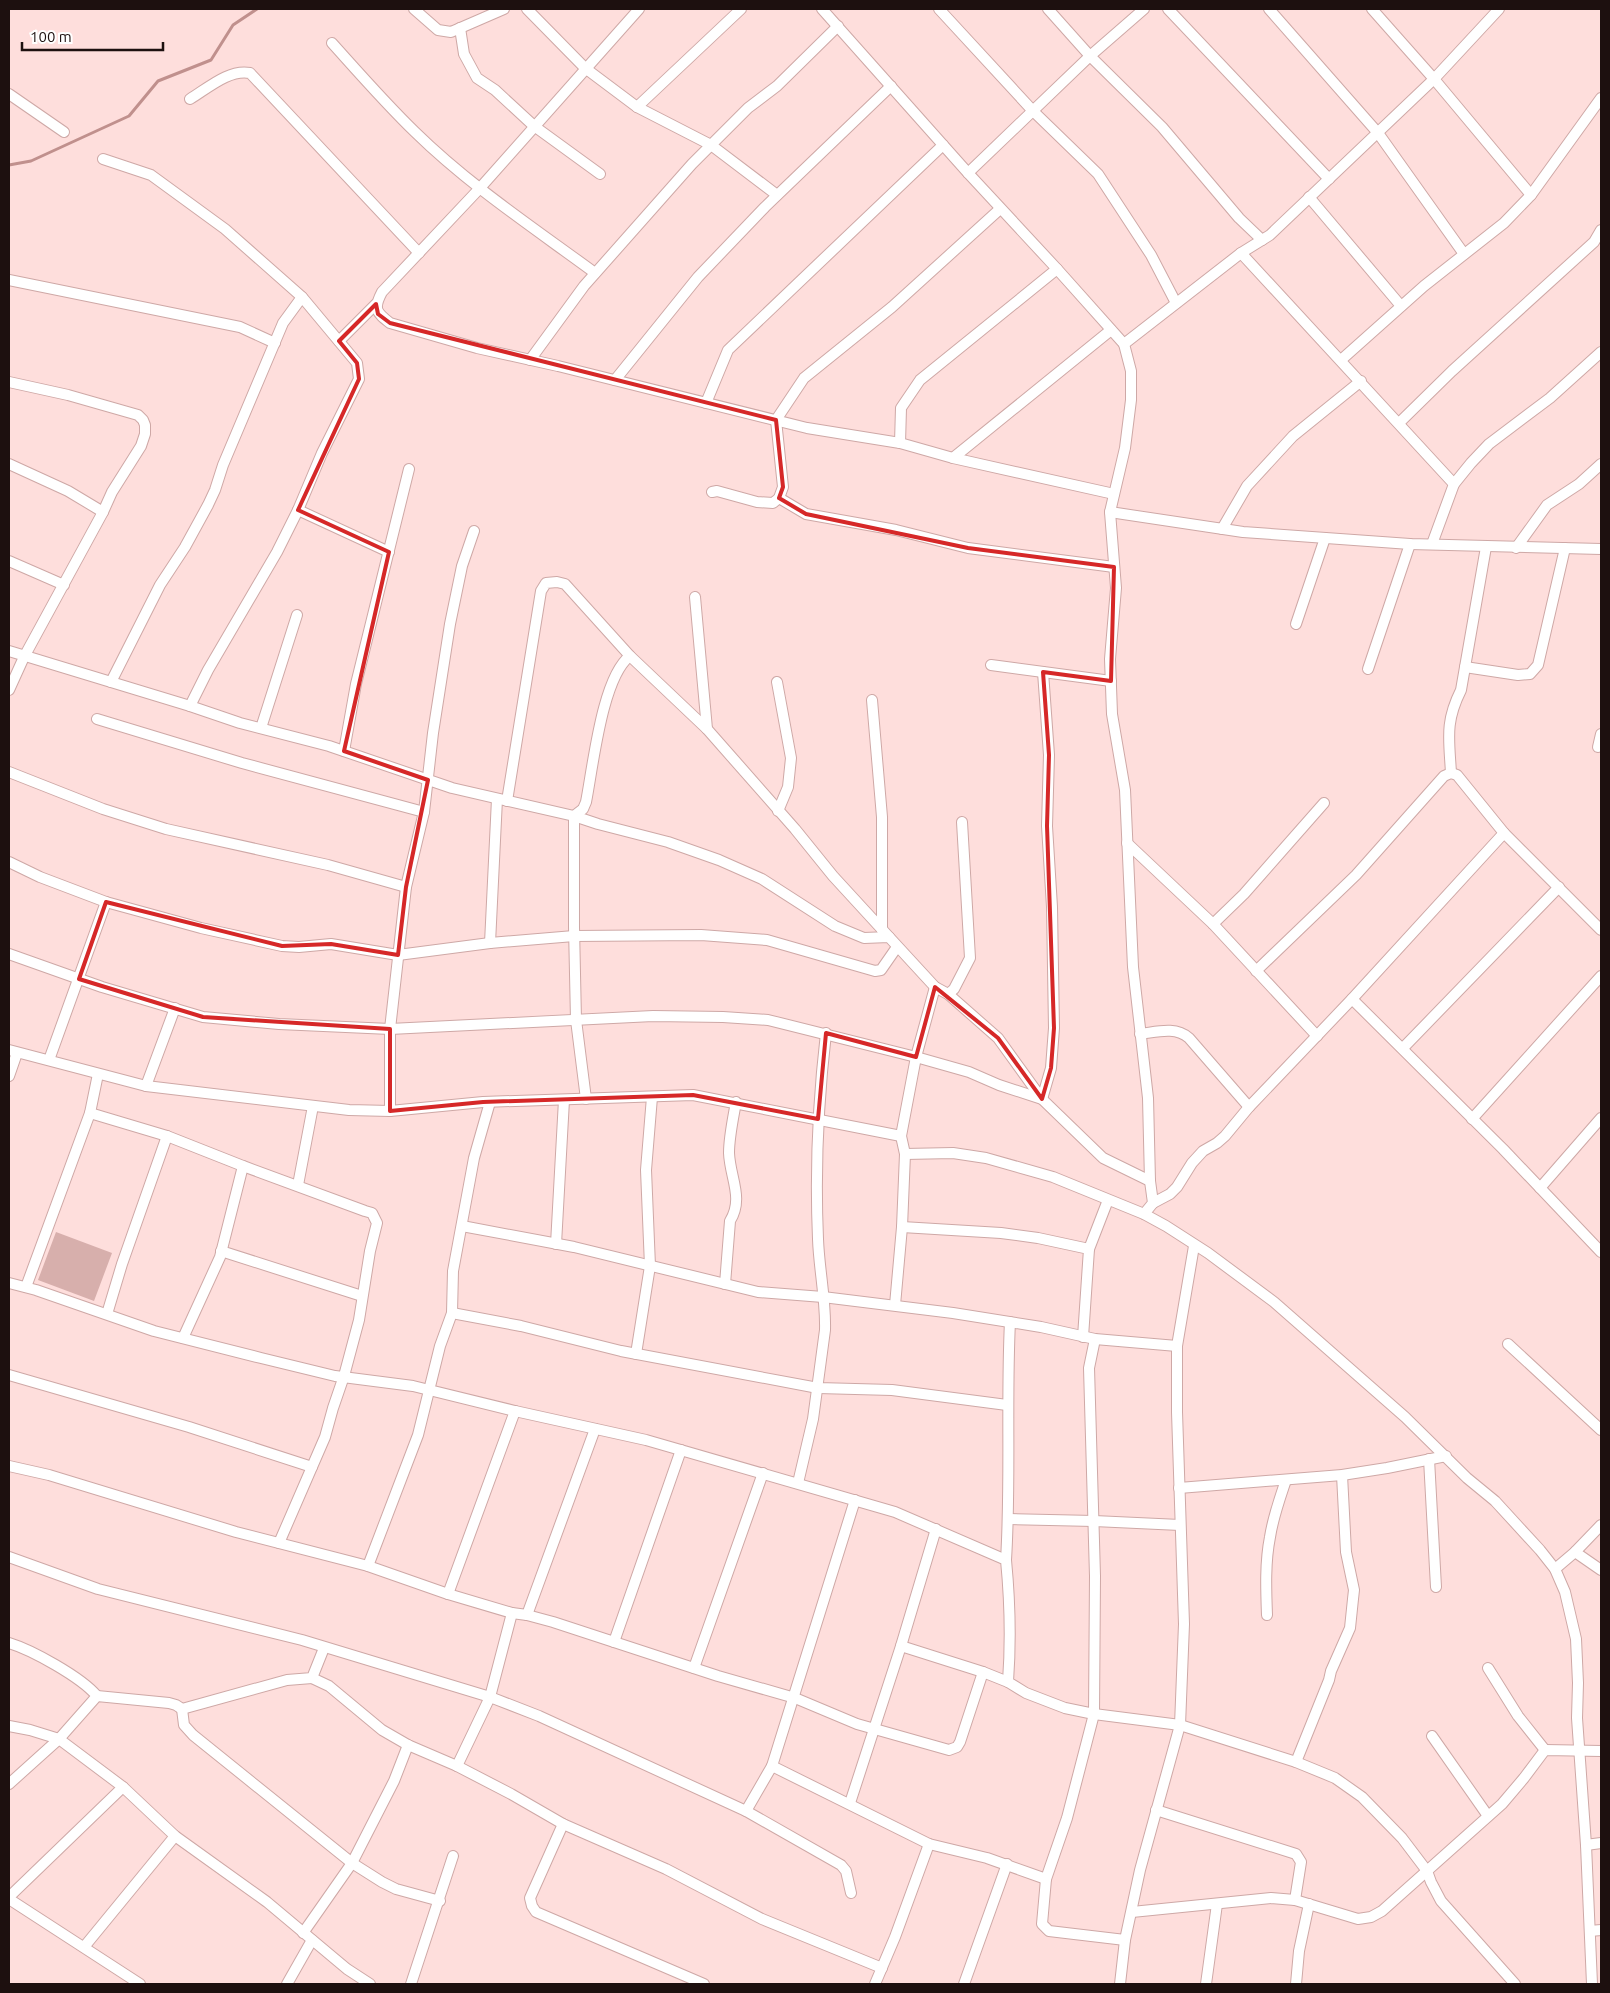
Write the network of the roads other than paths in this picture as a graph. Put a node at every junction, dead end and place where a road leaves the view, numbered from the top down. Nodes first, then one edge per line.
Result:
1 (414, 9) edge
2 (504, 9) edge
3 (527, 9) edge
4 (639, 9) edge
5 (741, 9) edge
6 (822, 9) edge
7 (939, 9) edge
8 (1048, 9) edge
9 (1144, 9) edge
10 (1168, 9) edge
11 (1269, 9) edge
12 (1372, 9) edge
13 (1499, 9) edge
14 (838, 26) junction
15 (460, 28) junction
16 (332, 43) dead end
17 (1090, 56) junction
18 (585, 68) junction
19 (1434, 79) junction
20 (891, 86) junction
21 (9, 94) edge
22 (1601, 98) edge
23 (190, 99) dead end
24 (637, 107) junction
25 (1033, 111) junction
26 (534, 126) junction
27 (64, 132) dead end
28 (1378, 133) junction
29 (711, 145) junction
30 (943, 145) junction
31 (102, 159) dead end
32 (968, 173) junction
33 (600, 174) dead end
34 (1329, 179) junction
35 (480, 188) junction
36 (1531, 194) junction
37 (778, 195) junction
38 (1309, 197) junction
39 (1000, 209) junction
40 (1601, 230) edge
41 (1262, 240) junction
42 (419, 253) junction
43 (1241, 253) junction
44 (1464, 254) junction
45 (1057, 269) junction
46 (596, 273) junction
47 (9, 280) edge
48 (302, 297) junction
49 (1176, 303) junction
50 (376, 304) junction
51 (1401, 306) junction
52 (1111, 330) junction
53 (339, 341) junction
54 (275, 344) junction
55 (1124, 344) junction
56 (1601, 352) edge
57 (530, 360) junction
58 (1341, 360) junction
59 (615, 380) junction
60 (1360, 381) junction
61 (9, 382) edge
62 (706, 403) junction
63 (776, 420) junction
64 (1399, 423) junction
65 (900, 443) junction
66 (953, 458) junction
67 (9, 464) edge
68 (1601, 464) edge
69 (409, 469) dead end
70 (1454, 484) junction
71 (712, 492) dead end
72 (1114, 494) junction
73 (780, 498) junction
74 (298, 510) junction
75 (103, 512) junction
76 (1110, 512) junction
77 (1222, 529) junction
78 (474, 532) dead end
79 (1325, 538) junction
80 (1410, 544) junction
81 (1432, 544) junction
82 (1486, 547) junction
83 (1516, 548) junction
84 (1566, 548) junction
85 (1601, 549) edge
86 (388, 552) junction
87 (9, 561) edge
88 (1114, 567) junction
89 (64, 585) junction
90 (695, 597) dead end
91 (297, 615) dead end
92 (1296, 624) dead end
93 (9, 651) edge
94 (630, 656) junction
95 (24, 657) junction
96 (991, 665) dead end
97 (1465, 667) junction
98 (1368, 669) dead end
99 (1043, 672) junction
100 (1111, 681) junction
101 (111, 682) junction
102 (777, 682) dead end
103 (9, 690) edge
104 (872, 700) dead end
105 (190, 706) junction
106 (97, 719) dead end
107 (260, 728) junction
108 (707, 730) junction
109 (1601, 734) edge
110 (1598, 747) dead end
111 (344, 751) junction
112 (9, 772) edge
113 (1451, 773) junction
114 (428, 780) junction
115 (502, 800) junction
116 (1324, 803) dead end
117 (424, 812) junction
118 (778, 812) junction
119 (574, 816) junction
120 (962, 822) dead end
121 (1504, 833) junction
122 (1126, 843) junction
123 (9, 862) edge
124 (406, 887) junction
125 (1559, 888) junction
126 (106, 902) junction
127 (1213, 924) junction
128 (1601, 930) edge
129 (886, 934) junction
130 (574, 936) junction
131 (490, 943) junction
132 (898, 947) junction
133 (9, 954) edge
134 (398, 955) junction
135 (1256, 971) junction
136 (1601, 976) edge
137 (79, 979) junction
138 (935, 987) junction
139 (948, 994) junction
140 (1352, 999) junction
141 (175, 1008) junction
142 (576, 1020) junction
143 (390, 1029) junction
144 (826, 1034) junction
145 (1140, 1034) junction
146 (1317, 1036) junction
147 (1403, 1048) junction
148 (13, 1052) edge
149 (916, 1057) junction
150 (49, 1060) junction
151 (98, 1074) junction
152 (9, 1076) edge
153 (146, 1086) junction
154 (652, 1097) junction
155 (586, 1099) junction
156 (1042, 1099) junction
157 (564, 1100) junction
158 (490, 1102) junction
159 (736, 1102) junction
160 (313, 1106) junction
161 (1249, 1107) junction
162 (390, 1111) junction
163 (90, 1113) junction
164 (1601, 1118) edge
165 (818, 1119) junction
166 (1472, 1119) junction
167 (168, 1136) junction
168 (901, 1136) junction
169 (905, 1154) junction
170 (244, 1166) junction
171 (1150, 1181) junction
172 (298, 1185) junction
173 (1540, 1188) junction
174 (1108, 1200) junction
175 (1153, 1203) junction
176 (1144, 1214) junction
177 (462, 1226) junction
178 (902, 1228) junction
179 (556, 1244) junction
180 (1194, 1246) junction
181 (1088, 1249) junction
182 (221, 1252) junction
183 (1601, 1252) edge
184 (650, 1266) junction
185 (9, 1283) edge
186 (725, 1284) junction
187 (26, 1287) junction
188 (362, 1296) junction
189 (823, 1297) junction
190 (895, 1305) junction
191 (452, 1313) junction
192 (107, 1314) junction
193 (1010, 1322) junction
194 (1083, 1337) junction
195 (183, 1338) junction
196 (1095, 1339) junction
197 (1508, 1344) dead end
198 (1177, 1346) junction
199 (636, 1354) junction
200 (9, 1375) edge
201 (344, 1376) junction
202 (818, 1388) junction
203 (429, 1391) junction
204 (1007, 1405) junction
205 (515, 1411) junction
206 (595, 1429) junction
207 (1601, 1430) edge
208 (681, 1450) junction
209 (1446, 1456) junction
210 (1430, 1460) junction
211 (9, 1466) edge
212 (312, 1468) junction
213 (763, 1473) junction
214 (1342, 1476) junction
215 (1286, 1480) junction
216 (798, 1483) junction
217 (1179, 1488) junction
218 (855, 1500) junction
219 (1009, 1519) junction
220 (1094, 1520) junction
221 (1180, 1525) junction
222 (1601, 1525) edge
223 (936, 1529) junction
224 (279, 1543) junction
225 (1575, 1552) junction
226 (9, 1557) edge
227 (1006, 1560) junction
228 (368, 1566) junction
229 (1555, 1570) junction
230 (1601, 1570) edge
231 (1436, 1587) dead end
232 (448, 1594) junction
233 (512, 1613) junction
234 (527, 1615) junction
235 (1267, 1615) dead end
236 (614, 1642) junction
237 (9, 1643) edge
238 (901, 1646) junction
239 (324, 1648) junction
240 (694, 1668) junction
241 (1488, 1668) dead end
242 (983, 1672) junction
243 (312, 1678) junction
244 (1008, 1682) junction
245 (96, 1696) junction
246 (490, 1697) junction
247 (795, 1698) junction
248 (182, 1709) junction
249 (1094, 1714) junction
250 (1180, 1725) junction
251 (9, 1726) edge
252 (875, 1729) junction
253 (1432, 1736) dead end
254 (60, 1738) junction
255 (408, 1745) junction
256 (1545, 1750) junction
257 (1601, 1751) edge
258 (1579, 1752) junction
259 (1296, 1762) junction
260 (457, 1766) junction
261 (772, 1766) junction
262 (9, 1784) edge
263 (123, 1787) junction
264 (850, 1803) junction
265 (1156, 1810) junction
266 (746, 1811) junction
267 (1488, 1816) junction
268 (564, 1824) junction
269 (175, 1836) junction
270 (1601, 1843) edge
271 (929, 1844) junction
272 (1586, 1845) junction
273 (453, 1856) dead end
274 (352, 1863) junction
275 (1007, 1864) junction
276 (1427, 1870) junction
277 (1046, 1879) junction
278 (852, 1893) dead end
279 (9, 1898) edge
280 (1294, 1900) junction
281 (440, 1901) junction
282 (1217, 1904) junction
283 (1309, 1904) junction
284 (1132, 1912) junction
285 (1601, 1930) edge
286 (1590, 1931) junction
287 (303, 1933) junction
288 (312, 1940) junction
289 (1126, 1940) junction
290 (84, 1947) junction
291 (882, 1968) junction
292 (140, 1984) edge
293 (287, 1984) edge
294 (370, 1984) edge
295 (412, 1984) edge
296 (704, 1984) edge
297 (875, 1984) edge
298 (964, 1984) edge
299 (1120, 1984) edge
300 (1206, 1984) edge
301 (1296, 1984) edge
302 (1515, 1984) edge
303 (1592, 1984) edge

1 - 15 street
2 - 15 street
3 - 18 street
4 - 18 street
5 - 24 street
6 - 14 street
7 - 25 street
8 - 17 street
9 - 17 street
10 - 34 street
11 - 28 street
12 - 19 street
13 - 19 street
14 - 20 street
14 - 29 street
15 - 26 street
16 - 35 street
17 - 25 street
17 - 41 street
18 - 24 street
18 - 26 street
19 - 28 street
19 - 36 street
20 - 30 street
20 - 37 street
21 - 27 street
22 - 36 street
23 - 42 street
24 - 29 street
25 - 32 street
25 - 49 street
26 - 33 street
26 - 35 street
28 - 34 street
28 - 44 street
29 - 37 street
29 - 46 street
30 - 32 street
30 - 62 street
31 - 48 street
32 - 39 street
34 - 38 street
35 - 42 street
35 - 46 street
36 - 44 street
37 - 59 street
38 - 41 street
38 - 51 street
39 - 45 street
39 - 63 street
40 - 64 street
41 - 43 street
42 - 50 street
43 - 49 street
43 - 58 street
44 - 51 street
45 - 52 street
45 - 65 street
46 - 57 street
47 - 54 street
48 - 53 street
48 - 54 street
49 - 55 street
50 - 53 street
50 - 57 street
51 - 58 street
52 - 55 street
52 - 66 street
53 - 74 street
54 - 101 street
55 - 72 street
56 - 70 street
57 - 59 street
58 - 60 street
59 - 62 street
60 - 64 street
60 - 77 street
61 - 75 street
62 - 63 street
63 - 65 street
63 - 73 street
64 - 70 street
65 - 66 street
66 - 72 street
67 - 75 street
68 - 83 street
69 - 86 street
70 - 81 street
71 - 73 street
72 - 76 street
73 - 88 street
74 - 86 street
74 - 105 street
75 - 89 street
76 - 77 street
76 - 88 street
77 - 79 street
78 - 114 street
79 - 80 street
79 - 92 street
80 - 81 street
80 - 98 street
81 - 82 street
82 - 83 street
82 - 97 street
83 - 84 street
84 - 85 street
84 - 97 street
86 - 111 street
87 - 89 street
88 - 100 street
89 - 95 street
90 - 108 street
91 - 107 street
93 - 95 street
94 - 108 street
94 - 115 street
94 - 119 street
95 - 101 street
95 - 103 street
96 - 99 street
97 - 113 street
99 - 100 street
99 - 156 street
100 - 122 street
101 - 105 street
102 - 118 street
104 - 129 street
105 - 107 street
106 - 117 street
107 - 111 street
108 - 118 street
109 - 110 street
111 - 114 street
112 - 124 street
113 - 121 street
113 - 135 street
114 - 115 street
114 - 117 street
115 - 119 street
115 - 131 street
116 - 127 street
117 - 124 street
118 - 129 street
119 - 129 street
119 - 130 street
120 - 139 street
121 - 125 street
121 - 140 street
122 - 127 street
122 - 145 street
123 - 126 street
124 - 134 street
125 - 128 street
125 - 147 street
126 - 134 street
126 - 137 street
127 - 135 street
129 - 132 street
130 - 131 street
130 - 132 street
130 - 142 street
131 - 134 street
132 - 138 street
133 - 137 street
134 - 143 street
135 - 146 street
136 - 166 street
137 - 141 street
137 - 150 street
138 - 139 street
138 - 149 street
139 - 156 street
140 - 146 street
140 - 147 street
141 - 143 street
141 - 153 street
142 - 143 street
142 - 144 street
142 - 155 street
143 - 162 street
144 - 149 street
144 - 165 street
145 - 161 street
145 - 171 street
146 - 161 street
147 - 166 street
148 - 150 street
148 - 152 street
149 - 156 street
149 - 168 street
150 - 151 street
151 - 153 street
151 - 163 street
153 - 160 street
154 - 155 street
154 - 159 street
154 - 184 street
155 - 157 street
156 - 171 street
157 - 158 street
157 - 179 street
158 - 162 street
158 - 177 street
159 - 165 street
159 - 186 street
160 - 162 street
160 - 172 street
161 - 175 street
163 - 167 street
163 - 187 street
164 - 173 street
165 - 168 street
165 - 189 street
166 - 173 street
167 - 170 street
167 - 192 street
168 - 169 street
169 - 174 street
169 - 178 street
170 - 172 street
170 - 182 street
171 - 175 street
172 - 188 street
173 - 183 street
174 - 176 street
174 - 181 street
175 - 176 street
176 - 180 street
177 - 179 street
177 - 191 street
178 - 181 street
178 - 190 street
179 - 184 street
180 - 198 street
180 - 209 street
181 - 194 street
182 - 188 street
182 - 195 street
184 - 186 street
184 - 199 street
185 - 187 street
186 - 189 street
187 - 192 street
188 - 201 street
189 - 190 street
189 - 202 street
190 - 193 street
191 - 199 street
191 - 203 street
192 - 195 street
193 - 194 street
193 - 204 street
194 - 196 street
195 - 201 street
196 - 198 street
196 - 220 street
197 - 207 street
198 - 217 street
199 - 202 street
200 - 212 street
201 - 203 street
201 - 212 street
202 - 204 street
202 - 216 street
203 - 205 street
203 - 228 street
204 - 219 street
205 - 206 street
205 - 232 street
206 - 208 street
206 - 234 street
208 - 213 street
208 - 236 street
209 - 210 street
209 - 229 street
210 - 214 street
210 - 231 street
211 - 224 street
212 - 224 street
213 - 216 street
213 - 240 street
214 - 215 street
214 - 259 street
215 - 217 street
215 - 235 street
216 - 218 street
217 - 221 street
218 - 223 street
218 - 247 street
219 - 220 street
219 - 227 street
220 - 221 street
220 - 249 street
221 - 250 street
222 - 225 street
223 - 227 street
223 - 238 street
224 - 228 street
225 - 229 street
225 - 230 street
226 - 239 street
227 - 244 street
228 - 232 street
229 - 258 street
232 - 233 street
233 - 234 street
233 - 246 street
234 - 236 street
236 - 240 street
237 - 245 street
238 - 242 street
238 - 252 street
239 - 243 street
239 - 246 street
240 - 247 street
241 - 256 street
242 - 244 street
242 - 252 street
243 - 248 street
243 - 255 street
244 - 249 street
245 - 248 street
245 - 254 street
246 - 260 street
246 - 266 street
247 - 252 street
247 - 261 street
248 - 274 street
249 - 250 street
249 - 277 street
250 - 259 street
250 - 265 street
251 - 254 street
252 - 264 street
253 - 267 street
254 - 262 street
254 - 263 street
255 - 260 street
255 - 274 street
256 - 258 street
256 - 267 street
257 - 258 street
258 - 272 street
259 - 276 street
260 - 268 street
261 - 264 street
261 - 266 street
263 - 269 street
263 - 279 street
264 - 271 street
265 - 280 street
265 - 284 street
266 - 278 street
267 - 276 street
268 - 291 street
268 - 296 street
269 - 287 street
269 - 290 street
270 - 272 street
271 - 275 street
271 - 291 street
272 - 286 street
273 - 281 street
274 - 281 street
274 - 287 street
275 - 277 street
275 - 298 street
276 - 283 street
276 - 302 street
277 - 289 street
279 - 290 street
280 - 282 street
280 - 283 street
281 - 295 street
282 - 284 street
282 - 300 street
283 - 301 street
284 - 289 street
285 - 286 street
286 - 303 street
287 - 288 street
288 - 293 street
288 - 294 street
289 - 299 street
290 - 292 street
291 - 297 street

